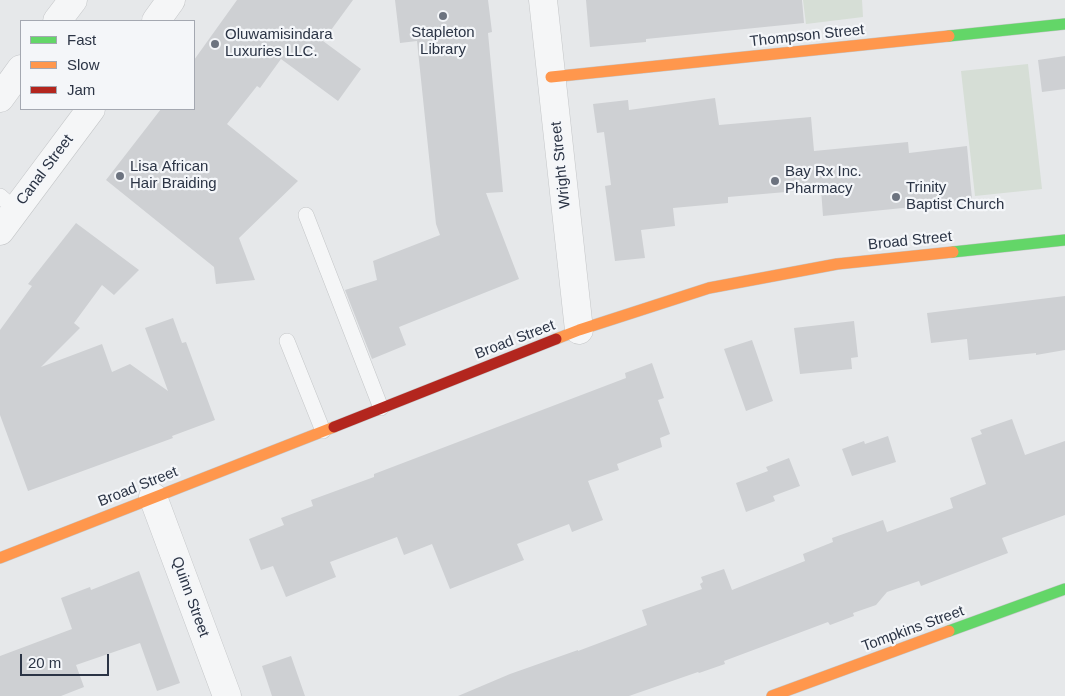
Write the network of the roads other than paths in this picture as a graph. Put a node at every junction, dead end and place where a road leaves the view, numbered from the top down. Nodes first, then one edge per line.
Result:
1 (73, 0) edge
2 (171, 0) edge
3 (543, 0) edge
4 (58, 20) edge
5 (157, 20) edge
6 (1065, 24) edge
7 (20, 70) edge
8 (552, 77) junction
9 (0, 98) edge
10 (90, 110) edge
11 (8, 203) edge
12 (306, 215) dead end
13 (0, 231) edge
14 (1065, 240) edge
15 (579, 330) junction
16 (287, 341) dead end
17 (381, 408) junction
18 (322, 431) junction
19 (153, 497) junction
20 (0, 558) edge
21 (1065, 589) edge
22 (227, 696) edge
23 (772, 696) edge

1 - 4 street
2 - 5 street
3 - 8 street, Wright Street
6 - 8 street, Thompson Street
7 - 9 street
8 - 15 street, Wright Street
10 - 11 street, Canal Street
11 - 13 street, Canal Street
12 - 17 lane
14 - 15 street, Broad Street
15 - 17 street, Broad Street
16 - 18 lane
17 - 18 street, Broad Street
18 - 19 street, Broad Street
19 - 20 street, Broad Street
19 - 22 street, Quinn Street
21 - 23 street, Tompkins Street

